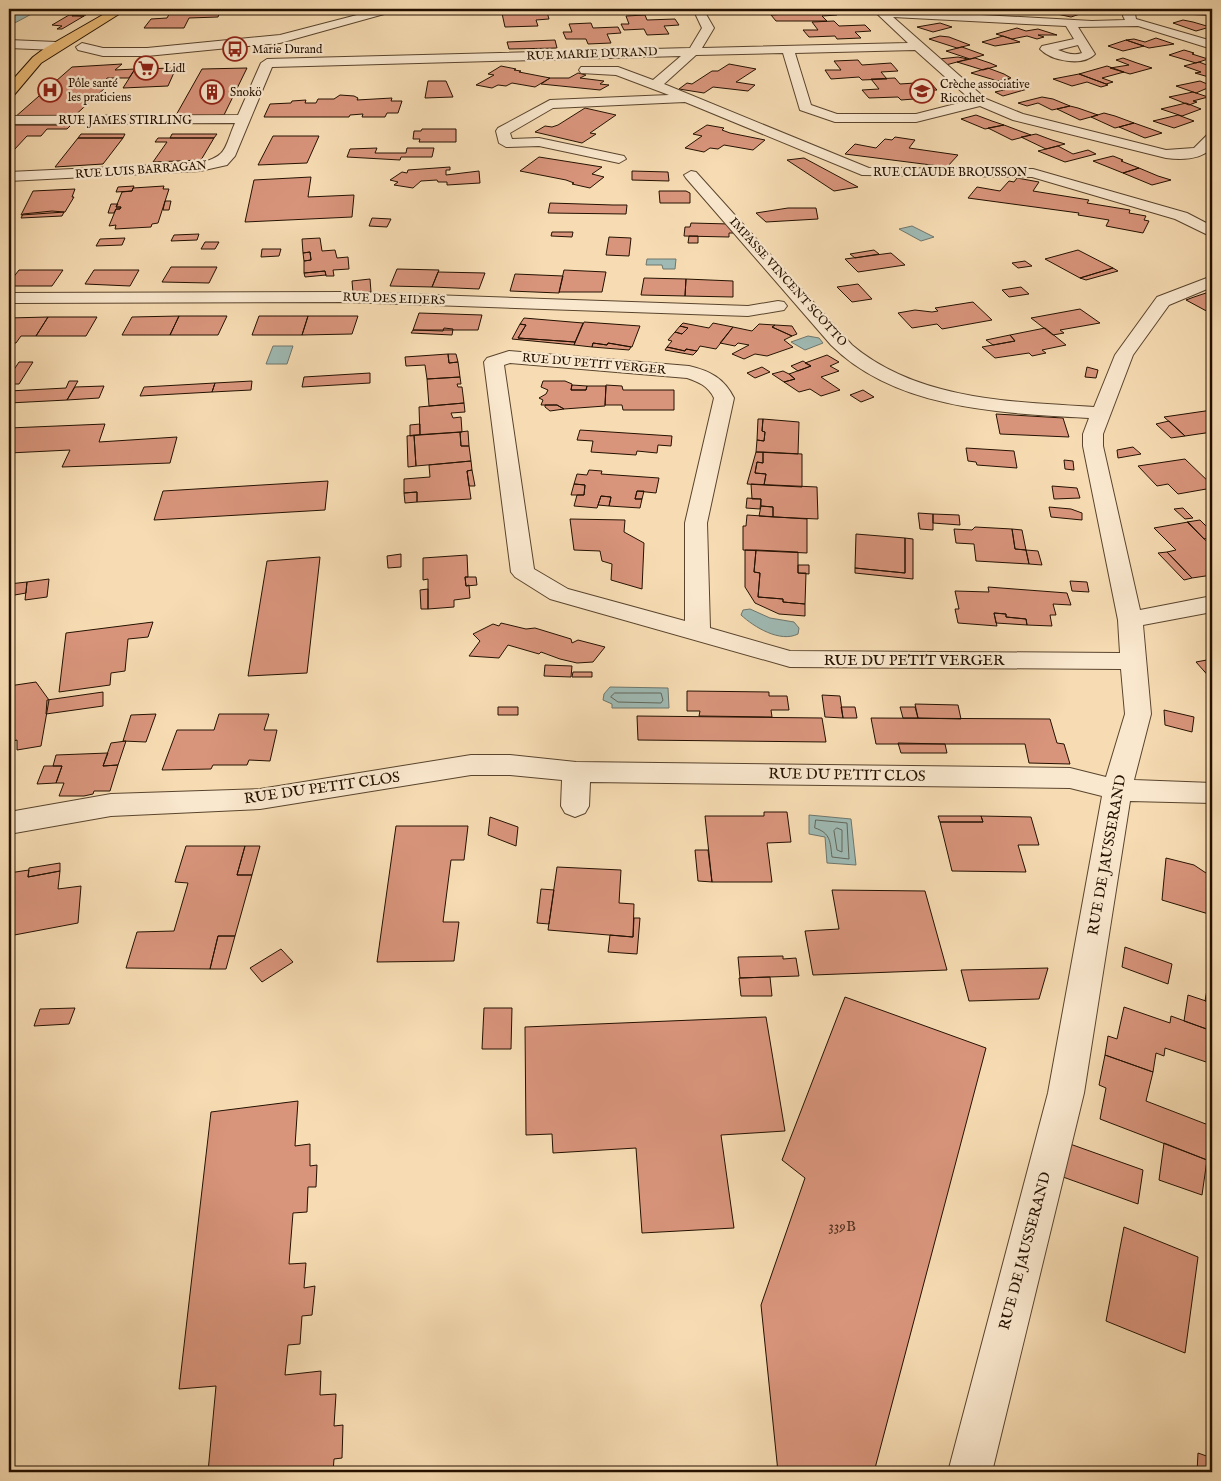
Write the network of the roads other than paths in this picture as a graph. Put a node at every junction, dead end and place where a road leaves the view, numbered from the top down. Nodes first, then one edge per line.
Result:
1 (392, 9) edge
2 (698, 9) edge
3 (1130, 9) edge
4 (1153, 9) edge
5 (879, 11) edge
6 (117, 12) edge
7 (1212, 12) edge
8 (1070, 23) junction
9 (1138, 23) junction
10 (1081, 41) dead end
11 (10, 44) edge
12 (1212, 45) edge
13 (56, 46) junction
14 (918, 46) junction
15 (82, 47) junction
16 (788, 50) junction
17 (694, 51) junction
18 (70, 54) dead end
19 (267, 63) joint
20 (50, 66) dead end
21 (575, 70) dead end
22 (656, 86) junction
23 (9, 91) edge
24 (687, 99) junction
25 (981, 102) junction
26 (242, 119) junction
27 (9, 120) edge
28 (1212, 138) edge
29 (619, 159) dead end
30 (691, 174) dead end
31 (9, 177) edge
32 (1212, 232) edge
33 (1212, 281) edge
34 (9, 298) edge
35 (778, 306) dead end
36 (1100, 413) junction
37 (1212, 604) edge
38 (1130, 620) junction
39 (698, 631) junction
40 (1133, 661) junction
41 (576, 772) junction
42 (1117, 790) junction
43 (1212, 793) edge
44 (575, 806) dead end
45 (9, 822) edge
46 (970, 1472) edge

1 - 15 street
2 - 17 street
3 - 9 street
4 - 7 street
5 - 8 street
5 - 14 street
6 - 13 main road
6 - 15 main road
8 - 9 street
8 - 10 street
9 - 12 street
11 - 13 street
13 - 15 main road
13 - 23 main road
14 - 16 street, RUE MARIE DURAND
14 - 25 street
15 - 18 main road
16 - 17 street, RUE MARIE DURAND
16 - 25 street
17 - 19 street, RUE MARIE DURAND
17 - 22 street
19 - 26 street, RUE LUIS BARRAGAN
20 - 23 main road
21 - 22 street, RUE CLAUDE BROUSSON
22 - 24 street, RUE CLAUDE BROUSSON
24 - 29 street
24 - 32 street, RUE CLAUDE BROUSSON
25 - 28 street
26 - 27 street, RUE JAMES STIRLING
26 - 31 street, RUE LUIS BARRAGAN
30 - 36 street, IMPASSE VINCENT SCOTTO
33 - 36 street, RUE DE JAUSSERAND
34 - 35 street, RUE DES EIDERS
36 - 38 street, RUE DE JAUSSERAND
37 - 38 street
38 - 40 street, RUE DE JAUSSERAND
39 - 39 street, RUE DU PETIT VERGER
39 - 40 street, RUE DU PETIT VERGER
40 - 42 street, RUE DE JAUSSERAND
41 - 42 street, RUE DU PETIT CLOS
41 - 44 street
41 - 45 street, RUE DU PETIT CLOS
42 - 43 street, RUE DU PETIT CLOS
42 - 46 street, RUE DE JAUSSERAND

